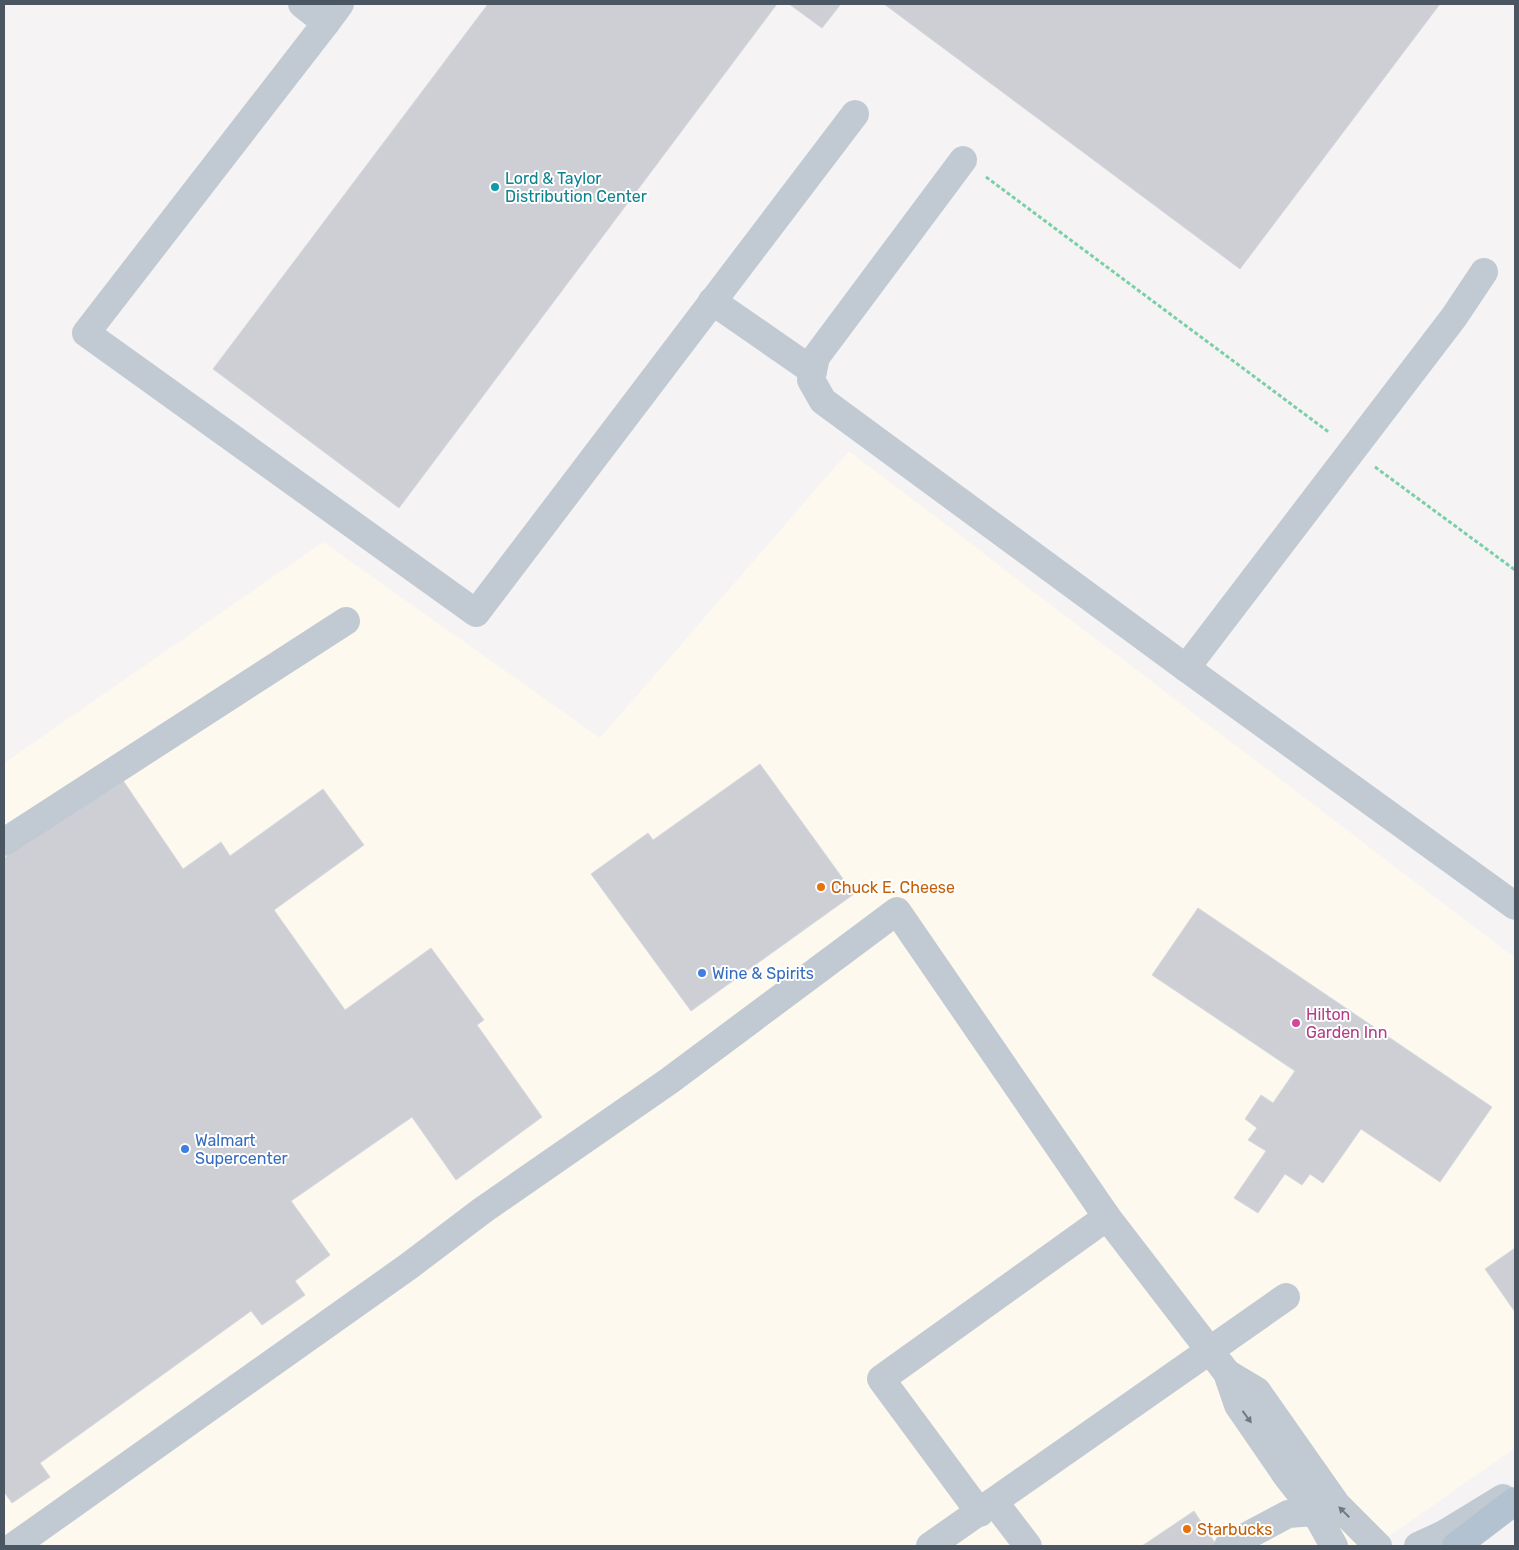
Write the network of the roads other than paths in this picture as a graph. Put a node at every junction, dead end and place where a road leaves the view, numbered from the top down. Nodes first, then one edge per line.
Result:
1 (302, 4) edge
2 (333, 13) edge
3 (855, 114) dead end
4 (963, 160) road end
5 (1484, 272) dead end
6 (712, 302) junction
7 (813, 371) junction
8 (346, 621) dead end
9 (1186, 668) junction
10 (4, 842) edge
11 (1515, 906) edge
12 (1107, 1217) junction
13 (1286, 1296) dead end
14 (1210, 1349) junction
15 (1227, 1373) junction
16 (1515, 1490) edge
17 (1515, 1501) edge
18 (987, 1508) junction
19 (1315, 1512) junction
20 (14, 1546) edge
21 (930, 1546) edge
22 (1028, 1546) edge
23 (1228, 1546) edge
24 (1334, 1546) edge
25 (1378, 1546) edge
26 (1418, 1546) edge
27 (1456, 1546) edge

1 - 2 lane
2 - 6 lane
3 - 6 lane
4 - 7 lane
5 - 9 lane
6 - 7 lane
7 - 9 lane
8 - 10 lane
9 - 11 lane
12 - 14 lane
12 - 18 lane
12 - 20 lane
13 - 14 lane
14 - 15 lane
14 - 18 lane
15 -> 19 lane
25 -> 15 lane
16 - 26 lane
17 - 27 main road
18 - 21 lane
18 - 22 lane
19 - 23 lane
19 - 24 lane

